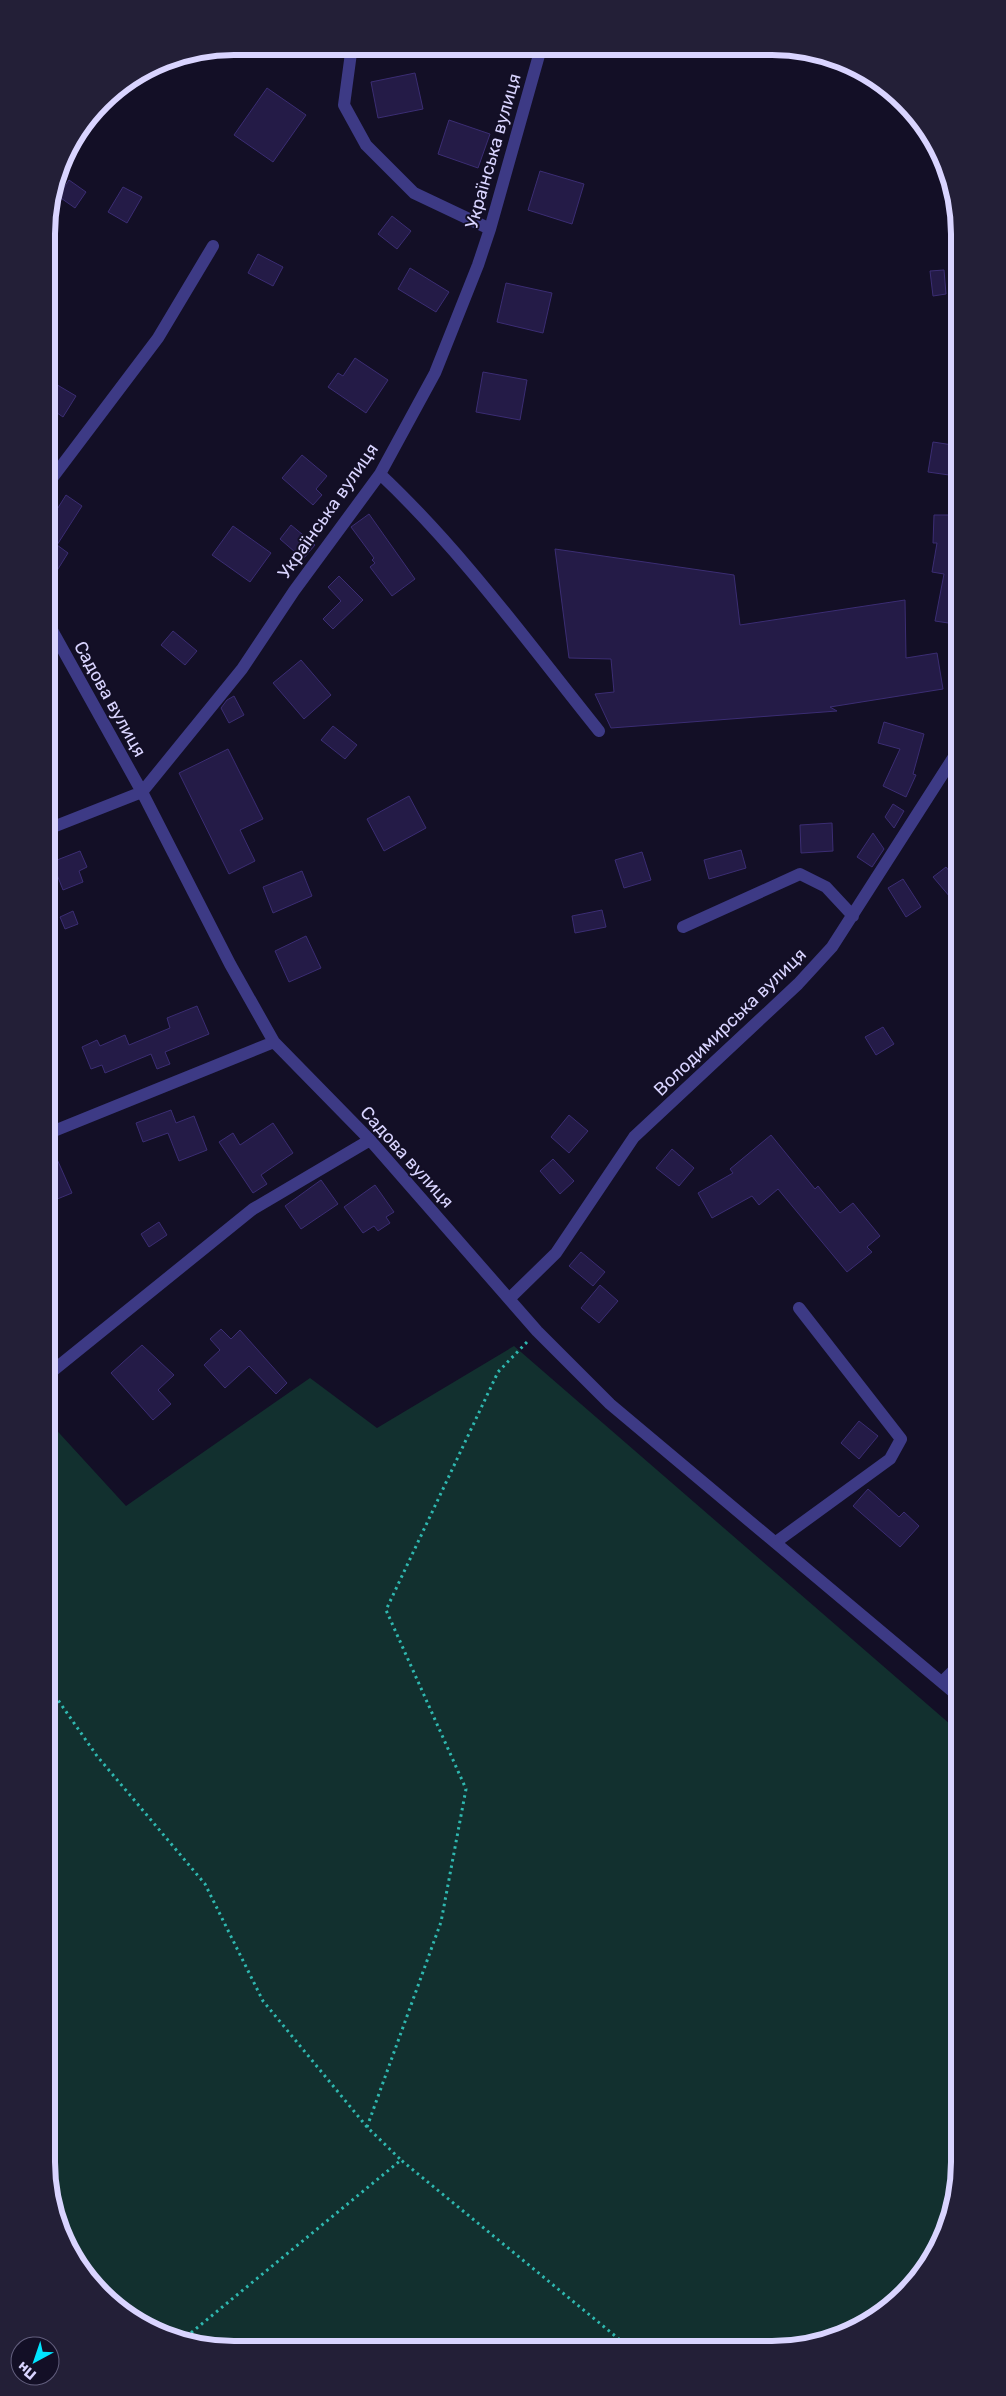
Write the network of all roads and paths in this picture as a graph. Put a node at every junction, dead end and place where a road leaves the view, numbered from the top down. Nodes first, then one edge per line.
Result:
1 (351, 55) edge
2 (539, 55) edge
3 (490, 229) junction
4 (213, 246) dead end
5 (380, 474) junction
6 (55, 476) edge
7 (55, 636) edge
8 (599, 731) dead end
9 (951, 761) edge
10 (142, 792) junction
11 (55, 826) edge
12 (853, 916) junction
13 (684, 927) dead end
14 (274, 1042) junction
15 (55, 1131) edge
16 (370, 1140) junction
17 (509, 1299) junction
18 (799, 1308) dead end
19 (537, 1331) junction
20 (55, 1370) edge
21 (776, 1542) junction
22 (951, 1673) edge
23 (942, 1682) junction
24 (951, 1690) edge
25 (55, 1696) edge
26 (367, 2127) junction
27 (401, 2160) junction
28 (187, 2335) edge
29 (621, 2341) edge

1 - 3 street
2 - 3 street, Українська вулиця
3 - 5 street, Українська вулиця
4 - 6 street
5 - 8 street
5 - 10 street, Українська вулиця
7 - 10 street, Садова вулиця
9 - 12 street, Володимирська вулиця
10 - 11 street
10 - 14 street, Садова вулиця
12 - 13 street
12 - 17 street, Володимирська вулиця
14 - 15 street
14 - 16 street, Садова вулиця
16 - 17 street, Садова вулиця
16 - 20 street
17 - 19 street, Садова вулиця
18 - 21 street
19 - 21 street, Садова вулиця
19 - 26 path
21 - 23 street, Садова вулиця
22 - 23 street
23 - 24 street, Садова вулиця
25 - 26 path
26 - 27 path
27 - 28 path
27 - 29 path

